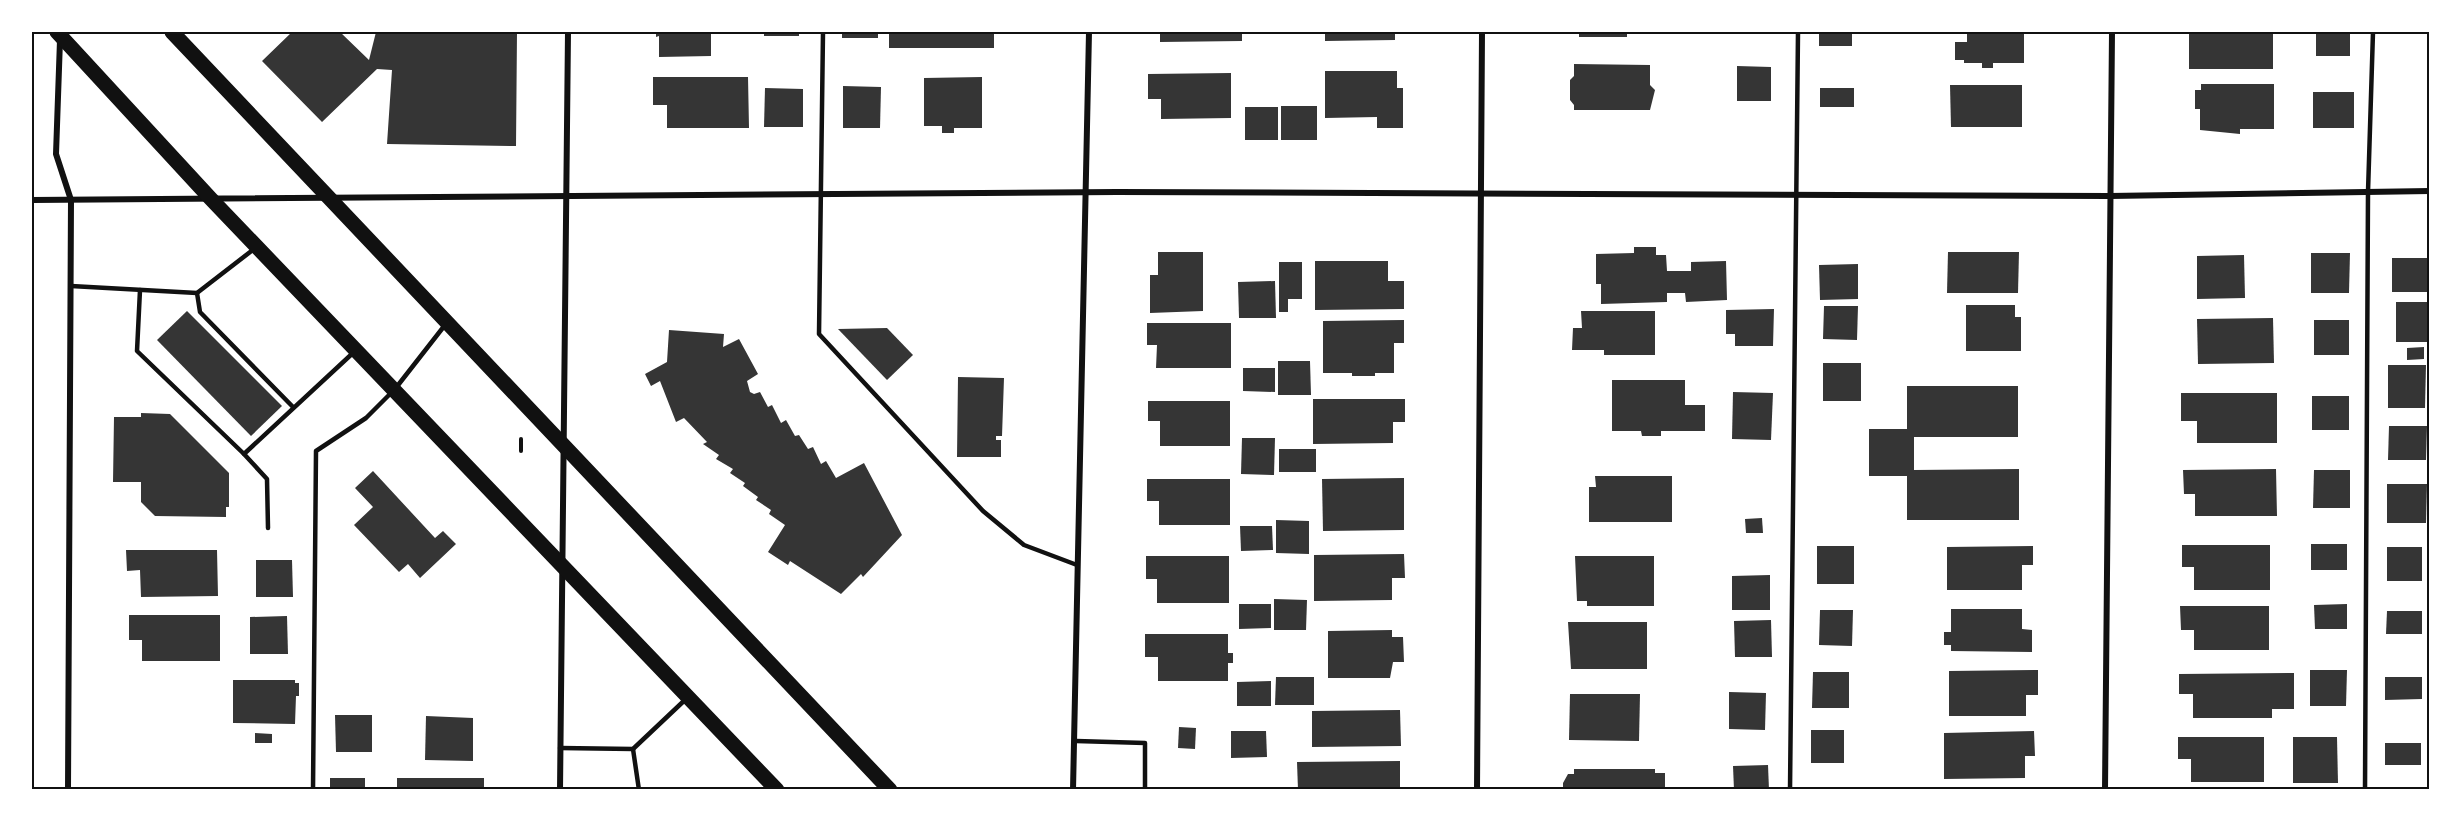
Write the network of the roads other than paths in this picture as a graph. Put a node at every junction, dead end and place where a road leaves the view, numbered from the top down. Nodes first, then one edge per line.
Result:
1 (172, 32) edge
2 (568, 32) edge
3 (823, 32) edge
4 (1089, 32) edge
5 (1482, 32) edge
6 (1798, 32) edge
7 (2112, 32) edge
8 (2373, 32) edge
9 (59, 33) edge
10 (1479, 191) junction
11 (2430, 191) edge
12 (2368, 192) junction
13 (1085, 193) junction
14 (1795, 194) junction
15 (565, 195) junction
16 (821, 196) junction
17 (2110, 196) junction
18 (330, 197) junction
19 (211, 199) junction
20 (32, 200) edge
21 (71, 200) junction
22 (257, 247) junction
23 (71, 286) junction
24 (140, 290) junction
25 (197, 293) junction
26 (447, 323) junction
27 (356, 349) junction
28 (395, 389) junction
29 (294, 407) junction
30 (564, 446) junction
31 (244, 454) junction
32 (268, 528) dead end
33 (1077, 565) junction
34 (563, 566) junction
35 (688, 696) junction
36 (1076, 741) junction
37 (560, 748) junction
38 (633, 749) junction
39 (882, 786) edge
40 (68, 789) edge
41 (313, 789) edge
42 (560, 789) edge
43 (639, 789) edge
44 (777, 789) edge
45 (1073, 789) edge
46 (1145, 789) edge
47 (1477, 789) edge
48 (1790, 789) edge
49 (2105, 789) edge
50 (2365, 789) edge

1 - 18 main road
2 - 15 street
3 - 16 lane
4 - 13 street
5 - 10 street
6 - 14 lane
7 - 17 street
8 - 12 lane
9 - 19 main road
9 - 21 street
10 - 13 street
10 - 14 street
10 - 47 street
11 - 12 street
12 - 17 street
12 - 50 lane
13 - 16 street
13 - 33 street
14 - 17 street
14 - 48 lane
15 - 16 street
15 - 18 street
15 - 30 street
16 - 33 lane
17 - 49 street
18 - 19 street
18 - 26 main road
19 - 21 street
19 - 22 main road
20 - 21 street
21 - 23 street
22 - 25 lane
22 - 27 main road
23 - 24 lane
23 - 40 street
24 - 25 lane
24 - 31 lane
25 - 29 lane
26 - 28 lane
26 - 30 main road
27 - 28 main road
27 - 29 lane
28 - 34 main road
28 - 41 lane
29 - 31 lane
30 - 34 street
30 - 39 main road
31 - 32 lane
33 - 36 street
34 - 35 main road
34 - 37 street
35 - 38 lane
35 - 44 main road
36 - 45 street
36 - 46 lane
37 - 38 lane
37 - 42 street
38 - 43 lane

